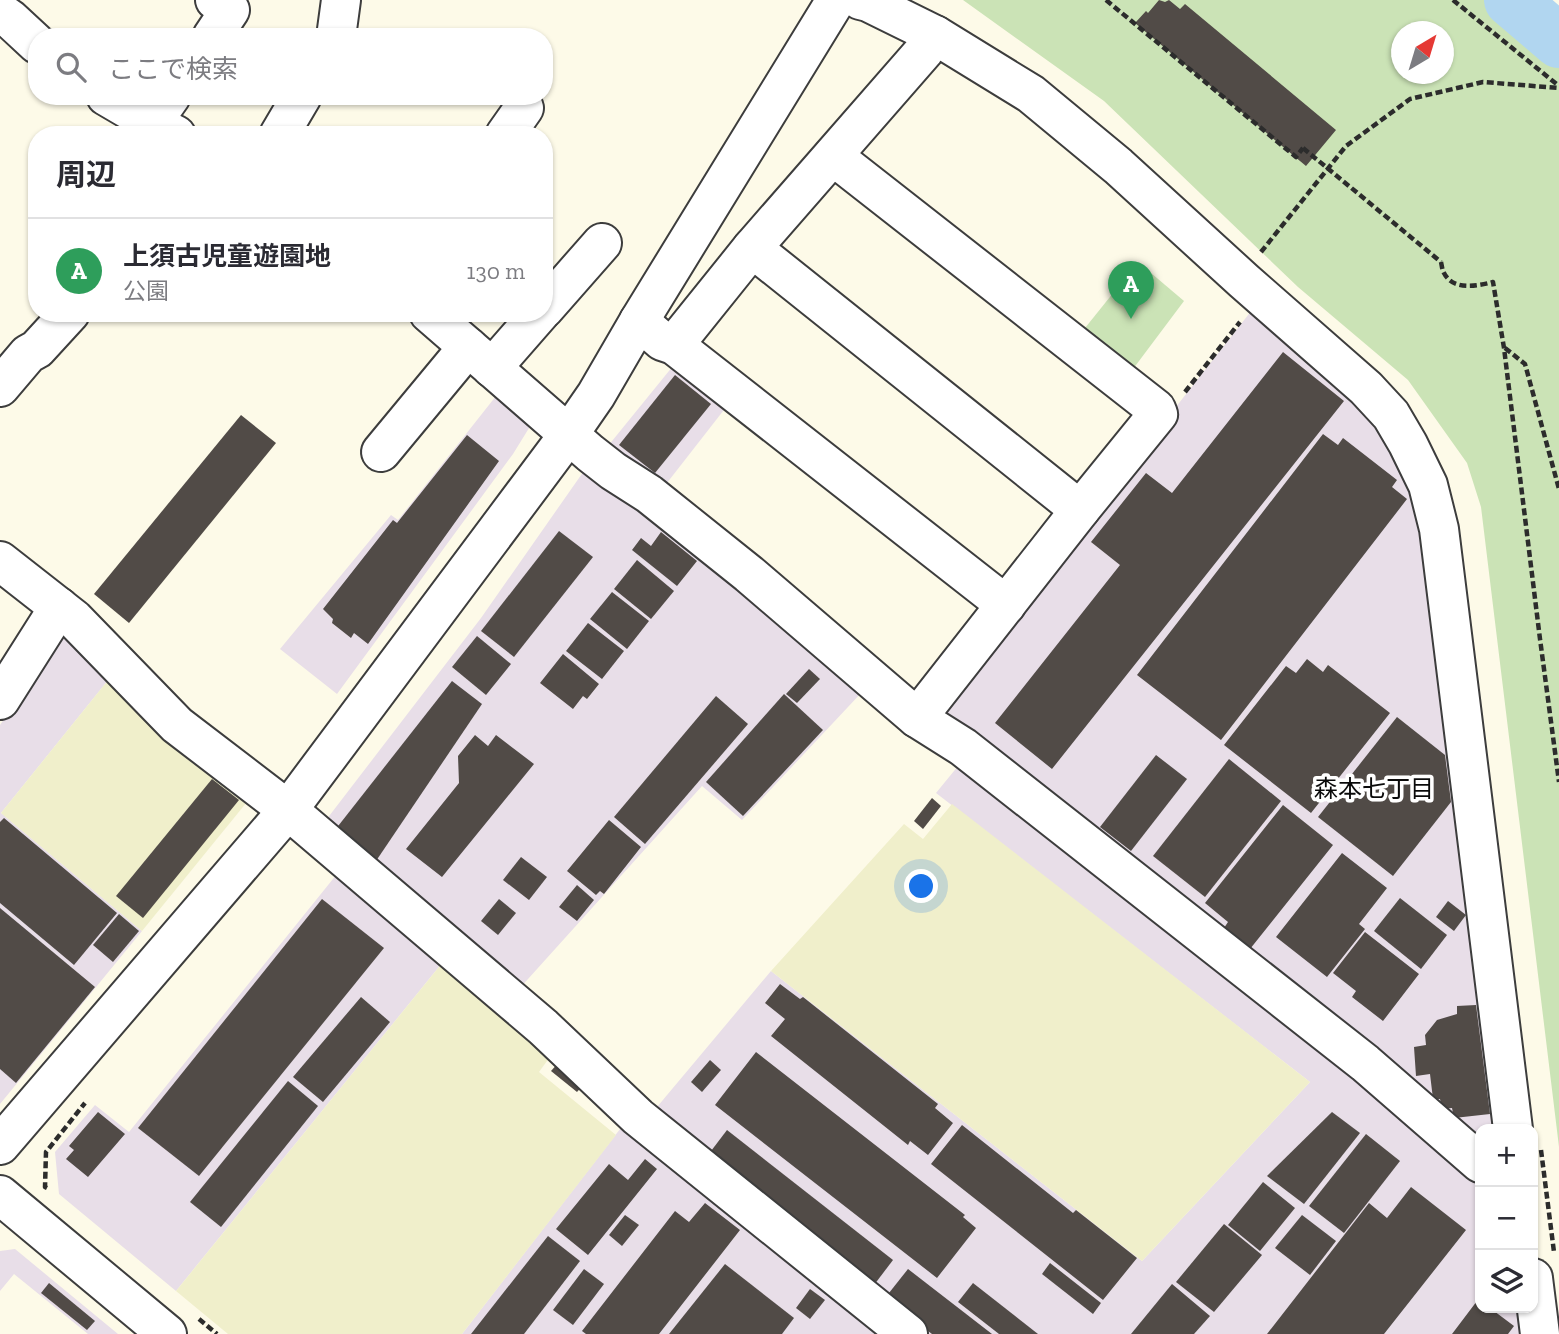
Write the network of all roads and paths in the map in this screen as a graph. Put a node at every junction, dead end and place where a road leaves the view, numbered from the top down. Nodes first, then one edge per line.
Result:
1 (215, 0) edge
2 (341, 0) edge
3 (836, 0) edge
4 (860, 0) edge
5 (1106, 0) edge
6 (1453, 0) edge
7 (218, 28) edge
8 (337, 28) edge
9 (935, 35) junction
10 (1559, 87) edge
11 (131, 105) edge
12 (297, 105) edge
13 (166, 118) edge
14 (284, 126) edge
15 (833, 156) junction
16 (602, 243) dead end
17 (752, 248) junction
18 (1257, 278) junction
19 (553, 299) edge
20 (639, 321) junction
21 (62, 322) edge
22 (439, 322) edge
23 (528, 322) edge
24 (674, 345) junction
25 (1504, 348) junction
26 (480, 358) junction
27 (0, 387) edge
28 (1158, 414) junction
29 (569, 434) junction
30 (381, 452) dead end
31 (1559, 489) edge
32 (1080, 510) junction
33 (0, 561) edge
34 (1006, 605) junction
35 (59, 607) junction
36 (0, 700) edge
37 (917, 718) junction
38 (1559, 782) edge
39 (288, 810) junction
40 (89, 1098) dead end
41 (1525, 1124) edge
42 (0, 1145) edge
43 (1475, 1159) edge
44 (1533, 1187) edge
45 (0, 1195) edge
46 (52, 1195) dead end
47 (1543, 1266) edge
48 (182, 1325) edge
49 (216, 1334) edge
50 (908, 1334) edge
51 (1540, 1334) edge

1 - 7 street
2 - 8 street
3 - 20 street
4 - 9 street
5 - 25 path, bridge
6 - 10 path
9 - 15 street
9 - 18 street
10 - 18 path
11 - 13 street
12 - 14 street
15 - 17 street
15 - 28 street
16 - 19 street
17 - 24 street
17 - 32 street
18 - 28 path
18 - 41 street
20 - 24 street
20 - 29 street
21 - 27 street
22 - 26 street
23 - 26 street
24 - 34 street
25 - 31 path
25 - 38 path
26 - 29 street
26 - 30 street
28 - 32 street
29 - 37 street
29 - 39 street
32 - 34 street
33 - 35 street
34 - 37 street
35 - 36 street
35 - 39 street
37 - 43 street
39 - 42 street
39 - 50 street
40 - 46 path
44 - 47 path
45 - 48 street
47 - 51 street
48 - 49 path

